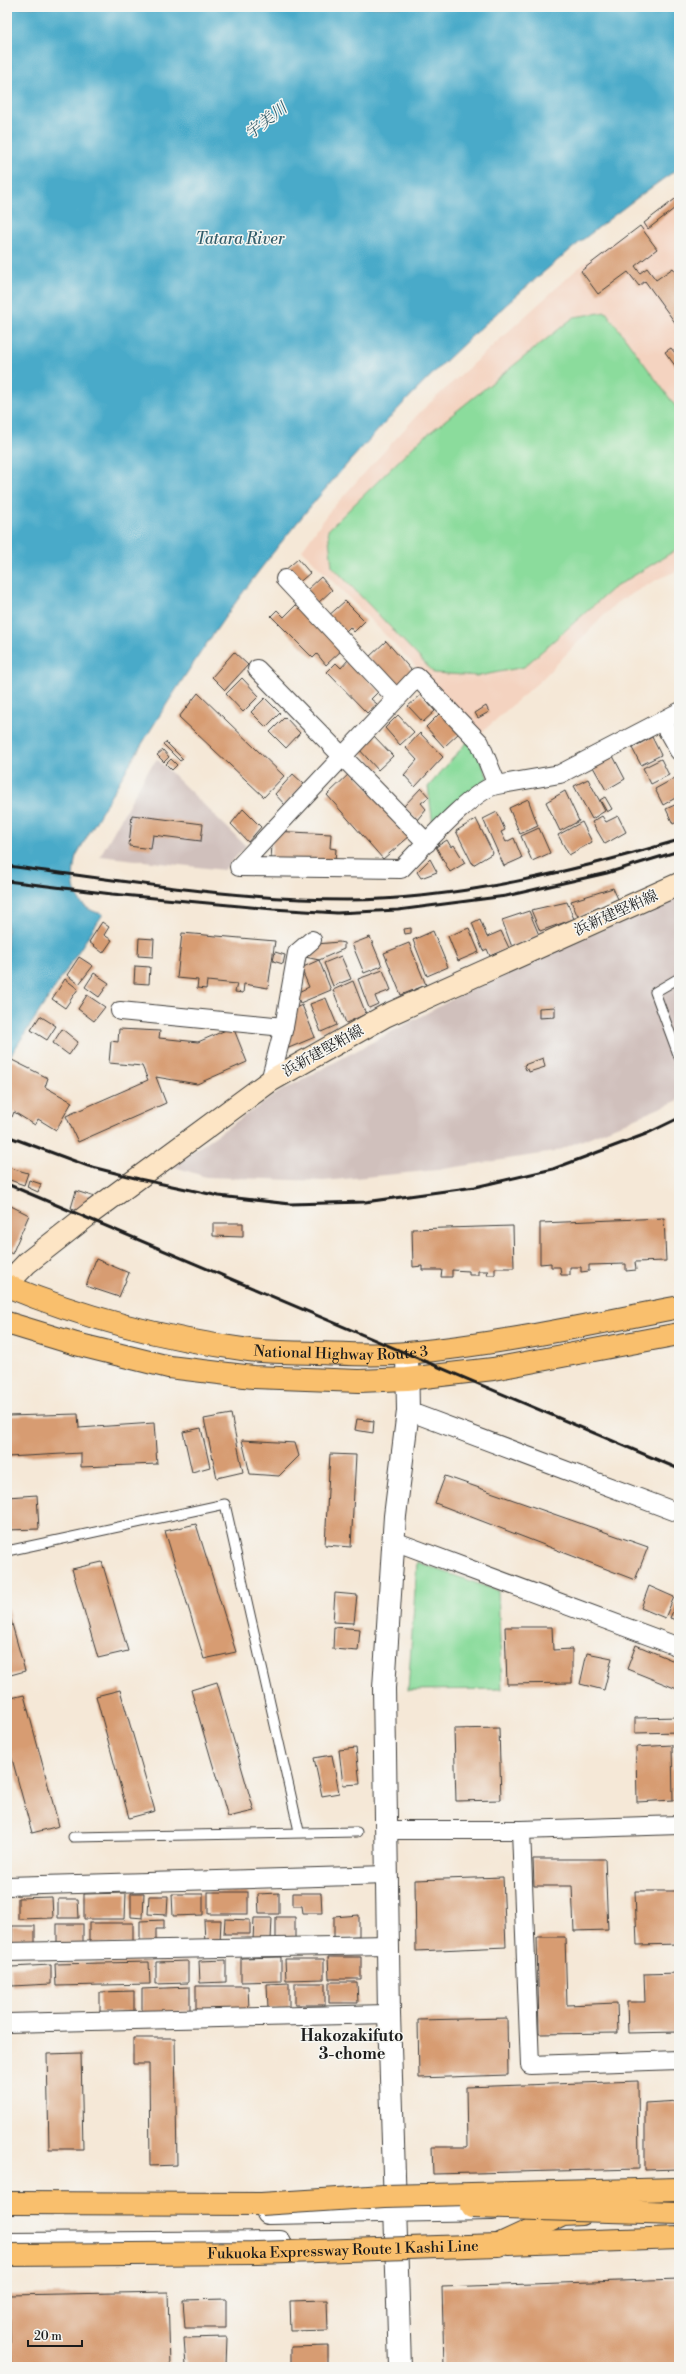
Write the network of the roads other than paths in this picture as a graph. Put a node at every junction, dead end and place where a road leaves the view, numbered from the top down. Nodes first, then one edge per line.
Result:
1 (285, 579) dead end
2 (257, 669) dead end
3 (396, 698) junction
4 (679, 712) edge
5 (662, 721) junction
6 (679, 751) edge
7 (342, 755) junction
8 (497, 786) junction
9 (428, 843) junction
10 (679, 884) edge
11 (312, 940) dead end
12 (679, 978) edge
13 (120, 1011) dead end
14 (284, 1027) junction
15 (679, 1057) edge
16 (270, 1081) junction
17 (7, 1285) edge
18 (679, 1307) edge
19 (7, 1323) edge
20 (679, 1334) edge
21 (407, 1353) junction
22 (407, 1379) junction
23 (408, 1412) junction
24 (679, 1513) edge
25 (394, 1541) junction
26 (7, 1551) edge
27 (679, 1647) edge
28 (679, 1825) edge
29 (387, 1830) junction
30 (521, 1830) junction
31 (299, 1831) junction
32 (357, 1832) dead end
33 (72, 1837) dead end
34 (387, 1875) junction
35 (7, 1886) edge
36 (389, 1945) junction
37 (7, 1952) edge
38 (390, 2014) junction
39 (7, 2023) edge
40 (679, 2060) edge
41 (679, 2189) edge
42 (7, 2203) edge
43 (261, 2204) junction
44 (679, 2206) edge
45 (395, 2212) junction
46 (679, 2212) edge
47 (7, 2213) edge
48 (679, 2238) edge
49 (397, 2242) junction
50 (7, 2244) edge
51 (498, 2245) junction
52 (679, 2247) edge
53 (7, 2255) edge
54 (400, 2367) edge

1 - 3 street
2 - 7 street
3 - 7 street
3 - 8 street
4 - 5 street
5 - 6 street
5 - 8 street
7 - 9 street
7 - 9 street
8 - 9 street
10 - 16 main road, 浜新建堅粕線
11 - 14 street
12 - 15 lane
13 - 14 street
14 - 16 street
16 - 17 main road, 浜新建堅粕線
17 - 21 highway, National Highway Route 3
18 - 21 highway, National Highway Route 3
19 - 22 highway, National Highway Route 3
20 - 22 highway, National Highway Route 3
21 - 22 street
22 - 23 street
23 - 24 street
23 - 25 street
25 - 27 street
25 - 29 street
26 - 31 lane
28 - 30 street
29 - 30 street
29 - 34 street
30 - 40 street
31 - 32 lane
31 - 33 lane
34 - 35 street
34 - 36 street
36 - 37 street
36 - 38 street
38 - 39 street
38 - 45 street
41 - 43 highway, bridge
42 - 43 highway
43 - 46 highway, bridge
44 - 45 street
45 - 47 street
45 - 49 street
46 - 51 highway, bridge
48 - 51 highway, Fukuoka Expressway Route 1 Kashi Line
49 - 50 street
49 - 52 street
49 - 54 street
51 - 53 highway, Fukuoka Expressway Route 1 Kashi Line, bridge

